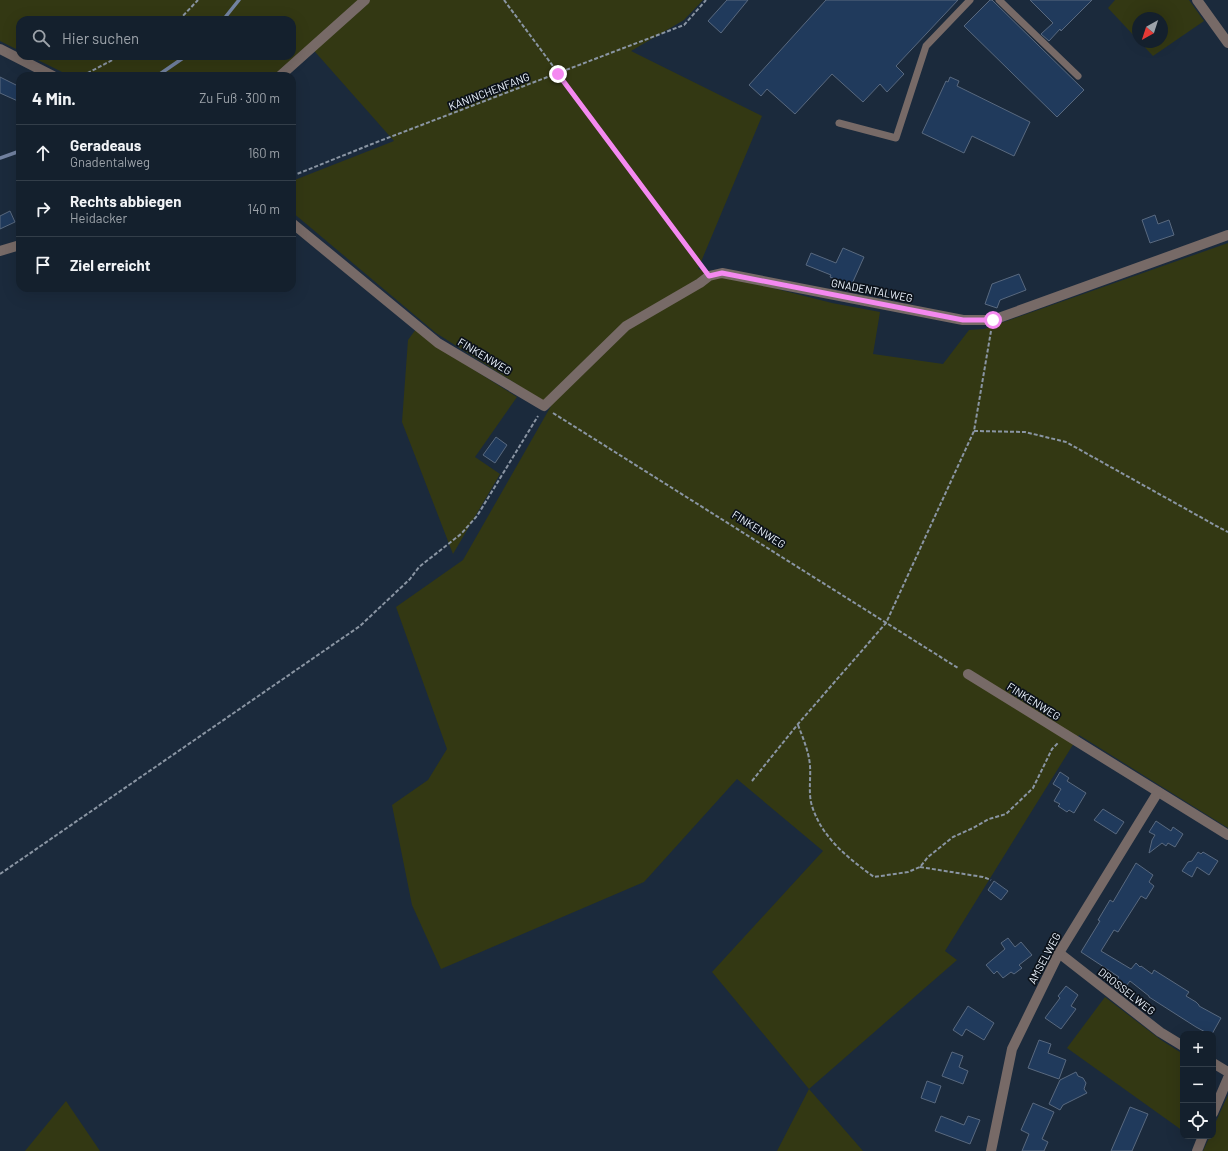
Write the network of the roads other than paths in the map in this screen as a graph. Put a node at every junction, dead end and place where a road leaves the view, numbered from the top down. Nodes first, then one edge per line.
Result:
1 (365, 0) edge
2 (970, 0) edge
3 (999, 0) edge
4 (1197, 0) edge
5 (1228, 43) edge
6 (0, 49) edge
7 (16, 57) edge
8 (22, 60) edge
9 (45, 72) edge
10 (284, 72) edge
11 (1078, 76) dead end
12 (839, 123) dead end
13 (296, 226) edge
14 (1228, 235) edge
15 (16, 246) edge
16 (0, 251) edge
17 (544, 406) joint
18 (968, 674) road end
19 (1158, 792) junction
20 (1228, 835) edge
21 (1059, 953) junction
22 (1180, 1044) edge
23 (1216, 1065) edge
24 (1228, 1072) edge
25 (1228, 1078) edge
26 (1216, 1106) edge
27 (1202, 1139) edge
28 (991, 1151) edge
29 (1197, 1151) edge

1 - 10 street
2 - 12 lane
3 - 11 lane
4 - 5 street
6 - 7 street
8 - 9 street
13 - 17 street, FINKENWEG
14 - 17 street, GNADENTALWEG
15 - 16 street
18 - 19 street, FINKENWEG
19 - 20 street, FINKENWEG
19 - 21 street, AMSELWEG
21 - 22 street, DROSSELWEG
21 - 28 street, AMSELWEG
23 - 24 street
25 - 26 street
27 - 29 street

